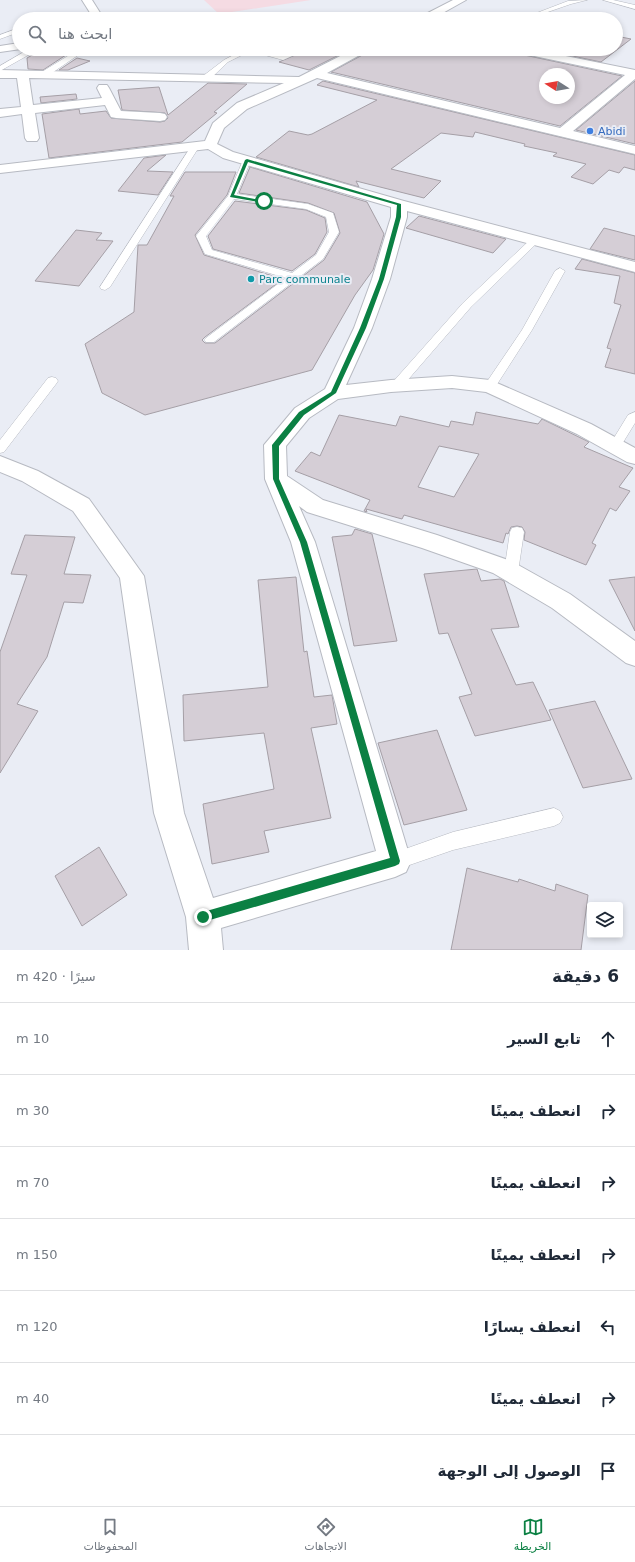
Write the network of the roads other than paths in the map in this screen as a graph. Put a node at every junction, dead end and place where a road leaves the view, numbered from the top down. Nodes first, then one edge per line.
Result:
1 (86, 0) edge
2 (461, 0) edge
3 (584, 0) edge
4 (606, 0) edge
5 (635, 7) edge
6 (94, 12) edge
7 (438, 12) edge
8 (542, 12) edge
9 (12, 32) edge
10 (0, 37) edge
11 (12, 47) edge
12 (0, 49) edge
13 (21, 56) edge
14 (72, 56) edge
15 (236, 56) edge
16 (276, 56) edge
17 (288, 56) edge
18 (350, 56) edge
19 (549, 56) edge
20 (0, 69) edge
21 (0, 74) edge
22 (22, 74) junction
23 (316, 74) junction
24 (635, 74) edge
25 (43, 75) junction
26 (98, 77) junction
27 (206, 78) junction
28 (301, 80) junction
29 (108, 101) junction
30 (28, 110) junction
31 (0, 113) edge
32 (160, 117) dead end
33 (562, 133) junction
34 (32, 138) dead end
35 (210, 145) junction
36 (195, 147) junction
37 (635, 150) edge
38 (247, 160) junction
39 (0, 169) edge
40 (232, 196) junction
41 (399, 204) junction
42 (534, 240) junction
43 (635, 267) edge
44 (560, 271) dead end
45 (294, 277) junction
46 (105, 287) dead end
47 (210, 340) dead end
48 (52, 381) dead end
49 (396, 386) junction
50 (490, 386) junction
51 (333, 393) junction
52 (635, 416) edge
53 (615, 446) junction
54 (0, 449) edge
55 (635, 457) edge
56 (0, 463) edge
57 (276, 479) junction
58 (517, 532) dead end
59 (511, 572) junction
60 (635, 655) edge
61 (554, 817) dead end
62 (395, 861) junction
63 (203, 917) junction
64 (206, 950) edge

1 - 6 street
2 - 7 street
3 - 8 lane
4 - 5 lane
9 - 10 lane
11 - 12 street
13 - 20 lane
14 - 25 lane
15 - 27 lane
16 - 17 lane
18 - 23 street
19 - 24 street
21 - 22 street
22 - 25 street
22 - 30 street
23 - 28 street
23 - 33 street
24 - 33 street
25 - 26 street
26 - 27 street
26 - 29 street
27 - 28 street
28 - 35 street
29 - 30 street
29 - 32 street
30 - 31 street
30 - 34 street
33 - 37 street
35 - 36 street
35 - 38 street
36 - 39 street
36 - 46 lane
38 - 40 lane
38 - 41 street
40 - 45 lane
40 - 45 lane
41 - 42 street
41 - 51 street
42 - 43 street
42 - 49 lane
44 - 50 lane
45 - 47 lane
48 - 54 lane
49 - 50 street
49 - 51 street
50 - 53 street
51 - 57 street
52 - 53 lane
53 - 55 street
56 - 63 street
57 - 59 street
57 - 62 street
58 - 59 lane
59 - 60 street
61 - 62 lane
62 - 63 street
63 - 64 street

